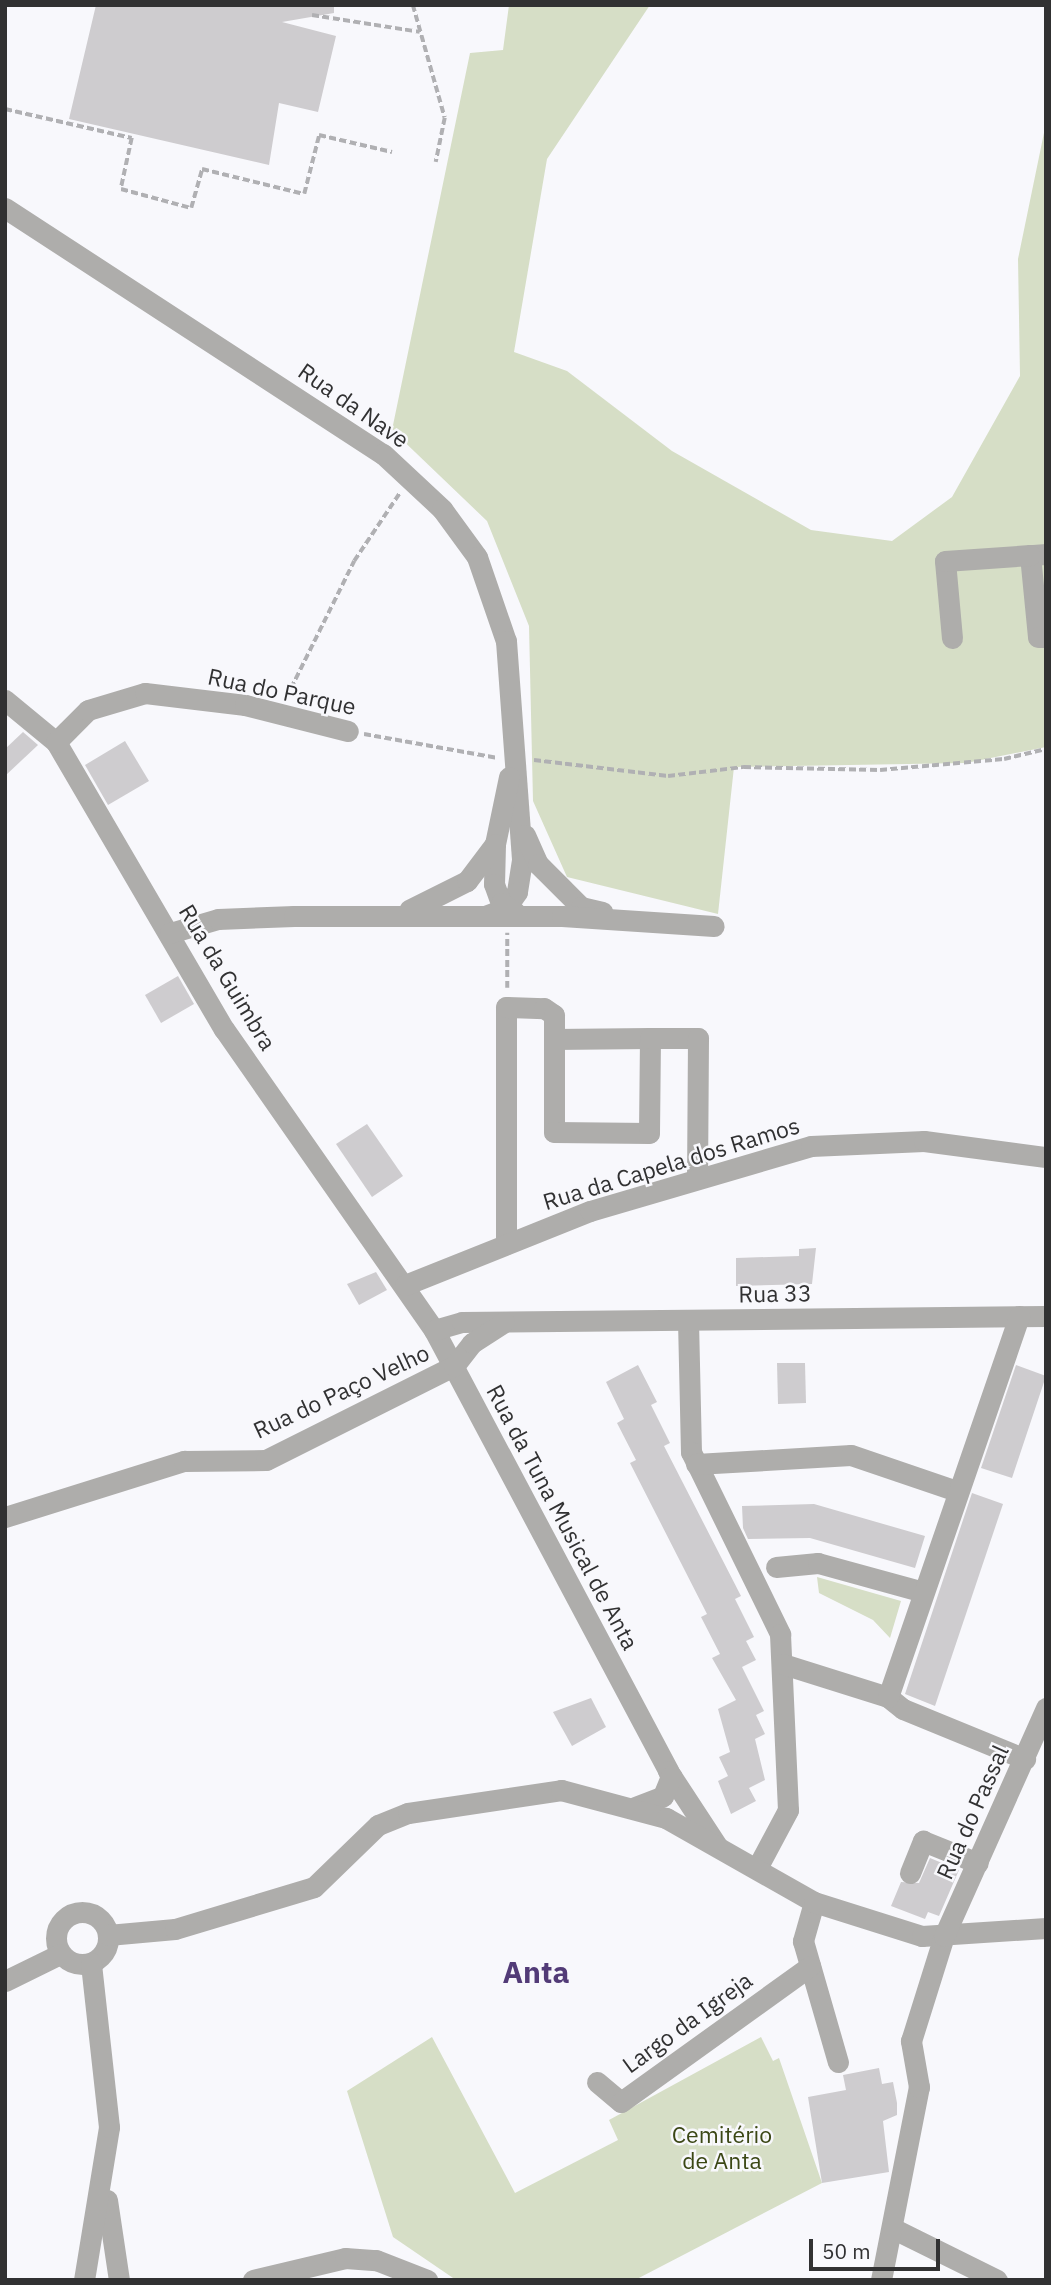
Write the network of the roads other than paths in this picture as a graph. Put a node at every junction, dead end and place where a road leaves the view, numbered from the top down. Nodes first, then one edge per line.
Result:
1 (5, 208) edge
2 (1038, 555) edge
3 (1046, 637) edge
4 (953, 638) dead end
5 (5, 700) edge
6 (348, 732) road end
7 (56, 742) junction
8 (512, 758) junction
9 (520, 816) junction
10 (495, 844) junction
11 (512, 914) junction
12 (383, 916) junction
13 (626, 919) junction
14 (713, 926) dead end
15 (170, 933) junction
16 (650, 1038) junction
17 (554, 1039) junction
18 (1046, 1157) edge
19 (697, 1179) junction
20 (506, 1244) junction
21 (405, 1285) junction
22 (1019, 1316) junction
23 (1046, 1316) edge
24 (688, 1320) junction
25 (504, 1322) junction
26 (434, 1330) junction
27 (454, 1366) junction
28 (696, 1464) junction
29 (957, 1491) junction
30 (5, 1517) edge
31 (776, 1567) dead end
32 (923, 1592) junction
33 (783, 1664) junction
34 (888, 1697) junction
35 (1046, 1708) edge
36 (1025, 1759) junction
37 (671, 1776) junction
38 (686, 1798) junction
39 (635, 1807) junction
40 (666, 1818) junction
41 (718, 1846) junction
42 (978, 1863) junction
43 (757, 1868) junction
44 (910, 1873) dead end
45 (814, 1902) junction
46 (1046, 1928) edge
47 (108, 1936) junction
48 (944, 1936) junction
49 (60, 1954) junction
50 (91, 1963) junction
51 (810, 1966) junction
52 (5, 1981) edge
53 (838, 2062) dead end
54 (597, 2082) dead end
55 (104, 2180) junction
56 (892, 2228) junction
57 (84, 2280) edge
58 (119, 2280) edge
59 (253, 2280) edge
60 (427, 2280) edge
61 (881, 2280) edge
62 (998, 2280) edge

1 - 8 street, Rua da Nave
2 - 3 street
2 - 4 street
5 - 7 street, Rua da Guimbra
6 - 7 street, Rua do Parque
7 - 15 street, Rua da Guimbra
8 - 9 street, Rua da Nave
8 - 10 street, Rua da Nave
9 - 11 street, Rua da Nave
9 - 13 street, Rua da Nave
10 - 11 street, Rua da Nave
10 - 12 street, Rua da Nave
11 - 12 street, Rua da Nave
11 - 13 street, Rua da Nave
12 - 15 street, Rua da Nave
13 - 14 street, Rua da Nave
15 - 21 street, Rua da Guimbra
16 - 17 street
16 - 17 street
16 - 19 street
17 - 20 street
18 - 19 street, Rua da Capela dos Ramos
19 - 20 street, Rua da Capela dos Ramos
20 - 21 street, Rua da Capela dos Ramos
21 - 26 street, Rua da Tuna Musical de Anta
22 - 23 street, Rua 33
22 - 24 street, Rua 33
22 - 29 street
24 - 25 street, Rua 33
24 - 28 street
25 - 26 street, Rua 33
25 - 27 street
26 - 27 street, Rua da Tuna Musical de Anta
27 - 30 street, Rua do Paço Velho
27 - 37 street, Rua da Tuna Musical de Anta
28 - 29 street
28 - 33 street
29 - 32 street
31 - 32 street
32 - 34 street
33 - 34 street
33 - 43 street
34 - 36 street
35 - 36 street, Rua do Passal
36 - 42 street, Rua do Passal
37 - 38 street, Rua da Tuna Musical de Anta
37 - 39 street
38 - 40 street
38 - 41 street, Rua da Tuna Musical de Anta
39 - 40 street
39 - 47 street
40 - 41 street
41 - 43 street
42 - 44 street
42 - 48 street, Rua do Passal
43 - 45 street
45 - 48 street
45 - 51 street
46 - 48 street
47 - 49 street
47 - 50 street
48 - 56 street, Rua do Passal
49 - 50 street
49 - 52 street
50 - 55 street
51 - 53 street
51 - 54 street, Largo da Igreja
55 - 57 street
55 - 58 street
56 - 61 street, Rua do Passal
56 - 62 street
59 - 60 street

